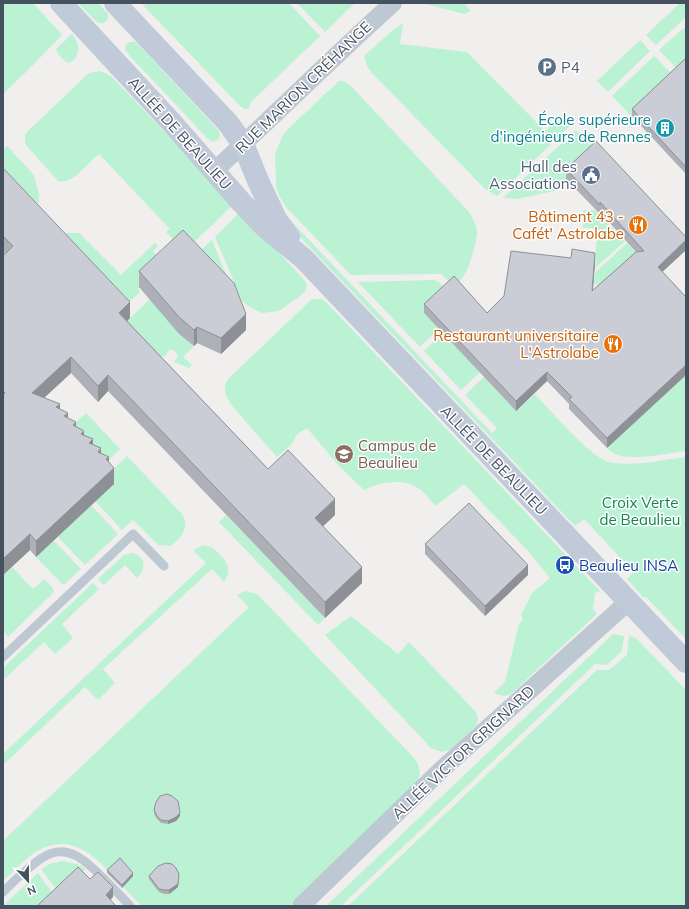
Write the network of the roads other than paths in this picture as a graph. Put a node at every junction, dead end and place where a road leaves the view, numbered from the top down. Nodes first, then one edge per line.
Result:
1 (61, 3) edge
2 (115, 3) edge
3 (392, 3) edge
4 (244, 144) junction
5 (214, 171) junction
6 (303, 258) junction
7 (164, 566) dead end
8 (629, 601) junction
9 (3, 657) edge
10 (686, 662) edge
11 (3, 892) edge
12 (130, 906) edge
13 (301, 906) edge

1 - 5 street, ALLÉE DE BEAULIEU
2 - 4 street, ALLÉE DE BEAULIEU
3 - 4 street, RUE MARION CRÉHANGE
4 - 5 street, RUE MARION CRÉHANGE
4 - 6 street, ALLÉE DE BEAULIEU
5 - 6 street, ALLÉE DE BEAULIEU
6 - 8 street, ALLÉE DE BEAULIEU
7 - 9 lane
8 - 10 street, ALLÉE DE BEAULIEU
8 - 13 street, ALLÉE VICTOR GRIGNARD
11 - 12 lane

